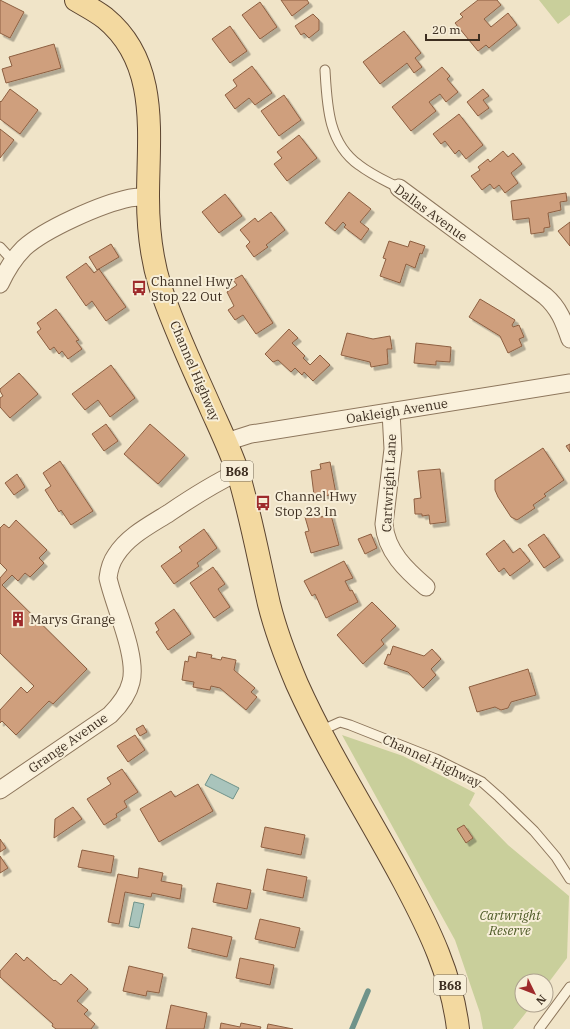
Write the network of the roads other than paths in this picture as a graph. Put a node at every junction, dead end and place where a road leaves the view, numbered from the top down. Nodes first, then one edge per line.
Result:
1 (76, 0) edge
2 (325, 70) dead end
3 (399, 188) joint
4 (148, 197) junction
5 (0, 247) edge
6 (13, 261) junction
7 (0, 284) edge
8 (570, 339) edge
9 (570, 383) edge
10 (392, 412) junction
11 (226, 442) junction
12 (238, 472) junction
13 (426, 587) dead end
14 (320, 731) junction
15 (0, 790) edge
16 (570, 879) edge
17 (570, 987) edge
18 (458, 1029) edge
19 (538, 1029) edge

1 - 4 main road, Channel Highway / B68
2 - 3 lane, Dallas Avenue
3 - 8 street, Dallas Avenue
4 - 6 street
4 - 11 main road, Channel Highway / B68
5 - 6 lane
6 - 7 street
9 - 10 street, Oakleigh Avenue
10 - 11 street, Oakleigh Avenue
10 - 13 street, Cartwright Lane
11 - 12 main road, Channel Highway / B68
12 - 14 main road, Channel Highway / B68
12 - 15 street, Grange Avenue
14 - 16 lane, Channel Highway
14 - 18 main road, Channel Highway / B68
17 - 19 lane

